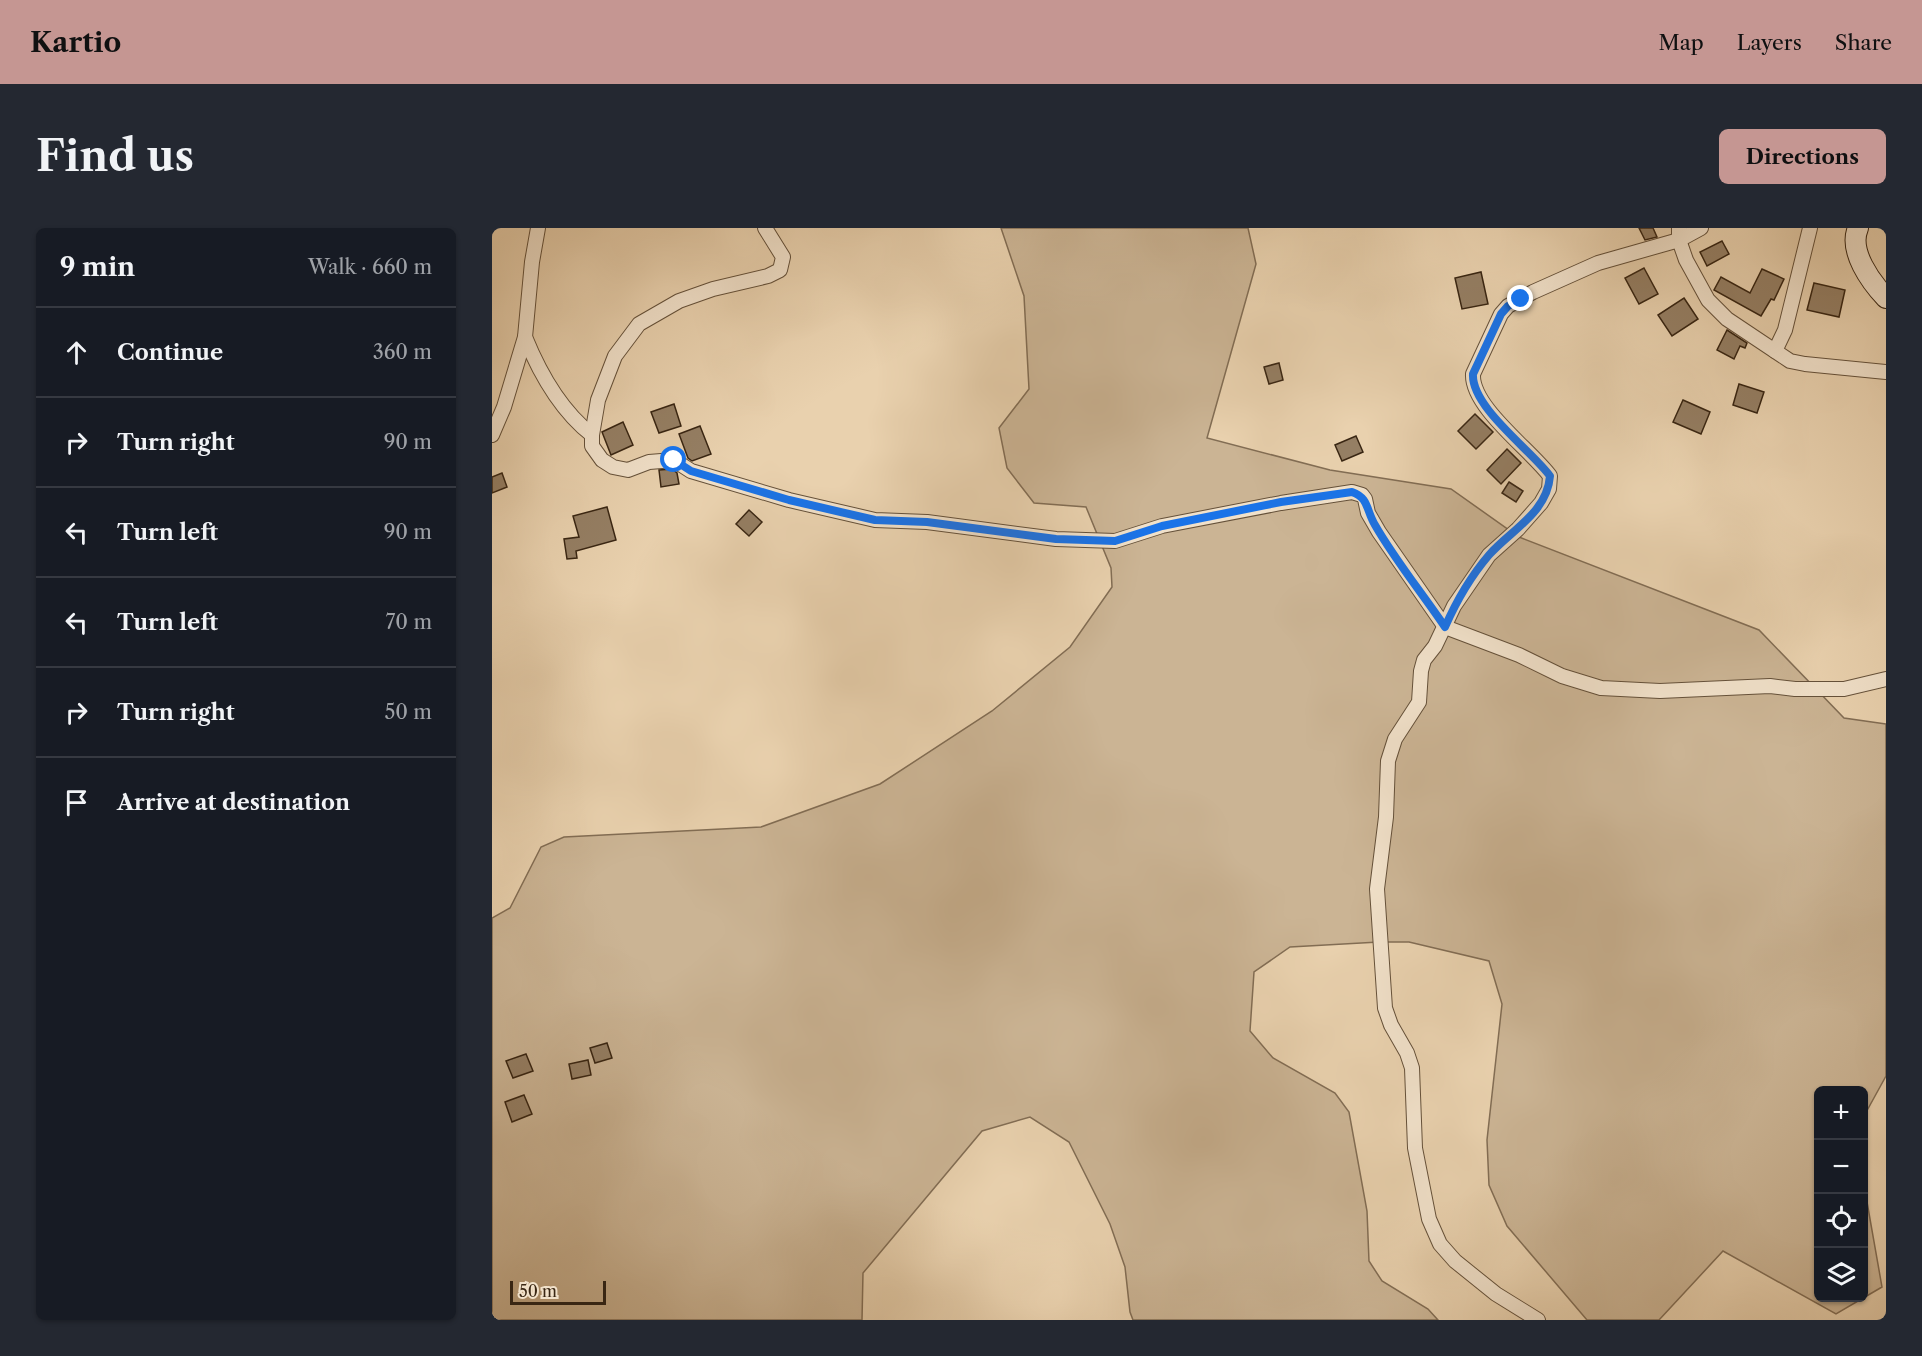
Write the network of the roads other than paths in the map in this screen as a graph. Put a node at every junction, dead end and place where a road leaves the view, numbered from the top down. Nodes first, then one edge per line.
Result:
1 (538, 228) edge
2 (765, 228) edge
3 (1701, 228) edge
4 (1810, 228) edge
5 (1858, 228) edge
6 (1679, 234) edge
7 (1886, 298) edge
8 (525, 337) junction
9 (1774, 351) junction
10 (1886, 372) edge
11 (492, 435) edge
12 (592, 435) junction
13 (1445, 627) junction
14 (1886, 679) edge
15 (1538, 1320) edge

1 - 8 street
2 - 12 street
3 - 6 street
4 - 9 street
5 - 7 street
6 - 9 street
6 - 13 street
8 - 11 street
8 - 12 street
9 - 10 street
12 - 13 street
13 - 14 street
13 - 15 street

